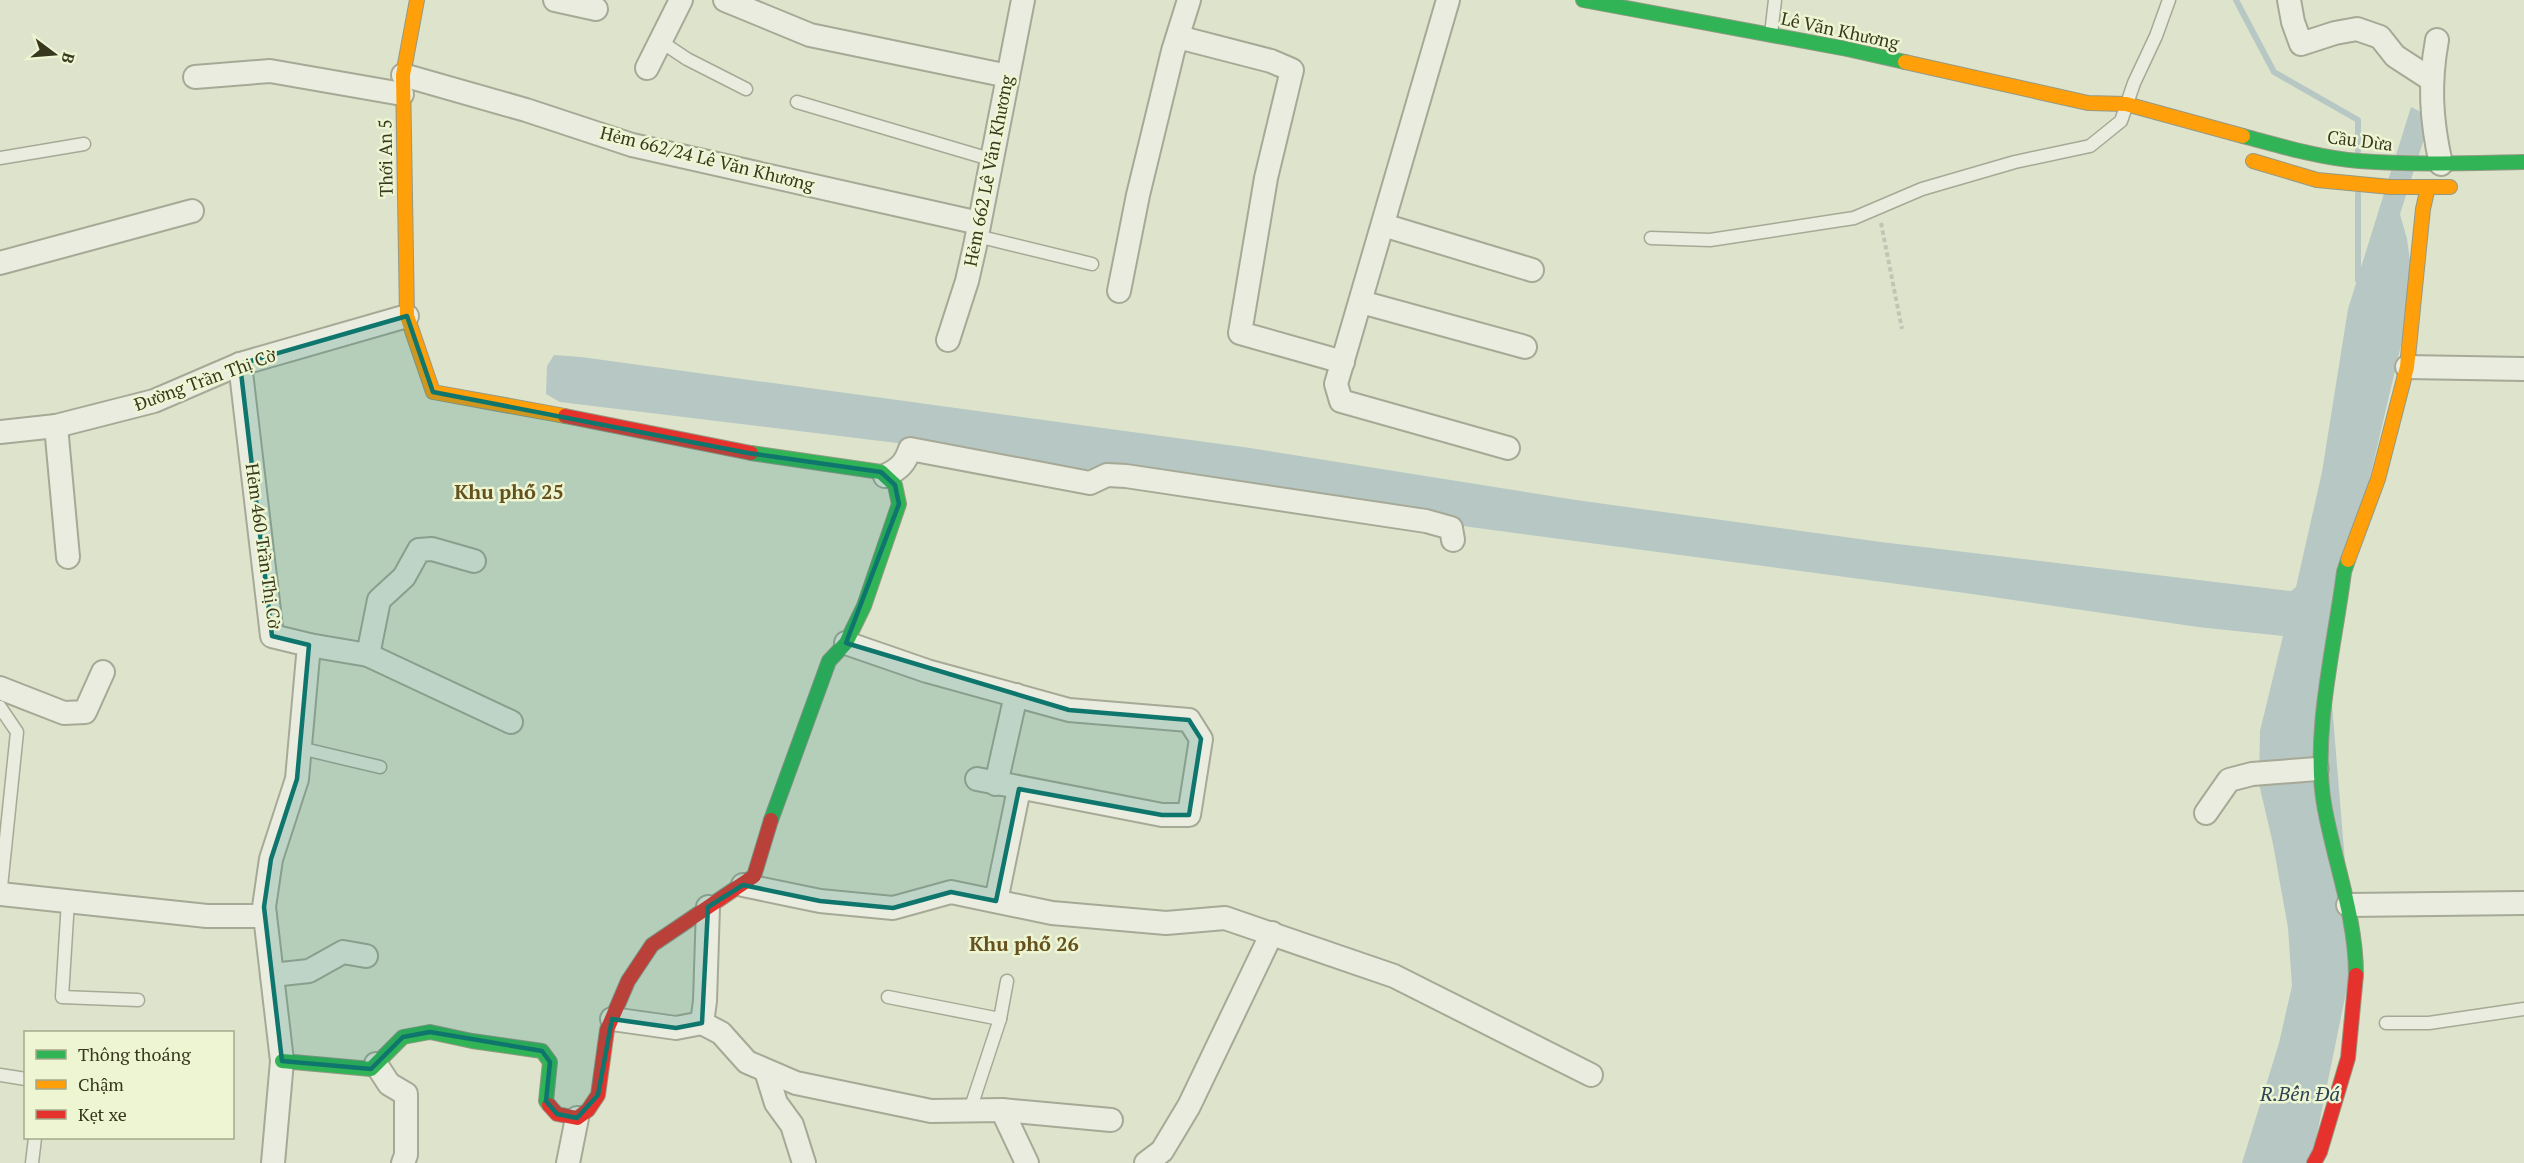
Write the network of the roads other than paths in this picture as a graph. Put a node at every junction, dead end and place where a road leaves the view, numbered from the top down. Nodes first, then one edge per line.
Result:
1 (417, 0) edge
2 (555, 0) edge
3 (681, 0) edge
4 (725, 0) edge
5 (1023, 0) edge
6 (1189, 0) edge
7 (1448, 0) edge
8 (1583, 0) edge
9 (1775, 0) edge
10 (2169, 0) edge
11 (2289, 0) edge
12 (596, 9) dead end
13 (1771, 35) junction
14 (1178, 37) junction
15 (2437, 40) dead end
16 (660, 41) junction
17 (647, 68) dead end
18 (1008, 76) junction
19 (195, 77) dead end
20 (2432, 80) junction
21 (403, 85) junction
22 (746, 89) dead end
23 (797, 102) dead end
24 (2088, 103) junction
25 (2126, 104) junction
26 (2127, 123) junction
27 (84, 144) dead end
28 (2290, 149) joint
29 (2235, 156) dead end
30 (0, 158) edge
31 (993, 160) junction
32 (2524, 162) edge
33 (2434, 164) junction
34 (2463, 186) dead end
35 (2422, 187) junction
36 (192, 212) dead end
37 (1383, 225) junction
38 (978, 230) junction
39 (1651, 238) dead end
40 (0, 263) edge
41 (1092, 264) dead end
42 (1532, 270) dead end
43 (1119, 291) dead end
44 (1360, 302) junction
45 (407, 316) junction
46 (948, 339) dead end
47 (1525, 347) dead end
48 (1343, 362) junction
49 (240, 364) junction
50 (2407, 367) junction
51 (2524, 369) edge
52 (56, 426) junction
53 (0, 432) edge
54 (1508, 448) dead end
55 (885, 476) junction
56 (1453, 540) dead end
57 (68, 557) dead end
58 (474, 561) dead end
59 (846, 643) junction
60 (309, 645) junction
61 (368, 655) junction
62 (103, 672) dead end
63 (0, 688) edge
64 (1016, 695) junction
65 (0, 707) edge
66 (511, 722) dead end
67 (300, 748) junction
68 (380, 767) dead end
69 (2319, 768) junction
70 (1019, 789) junction
71 (2206, 813) dead end
72 (743, 885) junction
73 (0, 895) edge
74 (996, 901) junction
75 (68, 902) junction
76 (2524, 903) edge
77 (2348, 905) junction
78 (708, 908) junction
79 (265, 916) junction
80 (1272, 933) junction
81 (366, 956) dead end
82 (272, 975) junction
83 (1007, 981) dead end
84 (888, 997) dead end
85 (138, 1000) dead end
86 (2524, 1009) edge
87 (612, 1019) junction
88 (1000, 1019) junction
89 (702, 1023) junction
90 (2386, 1023) dead end
91 (282, 1060) junction
92 (376, 1064) junction
93 (766, 1071) junction
94 (0, 1075) edge
95 (1591, 1075) dead end
96 (24, 1079) edge
97 (970, 1110) junction
98 (1002, 1110) junction
99 (577, 1118) junction
100 (1111, 1120) dead end
101 (34, 1139) edge
102 (32, 1163) edge
103 (273, 1163) edge
104 (403, 1163) edge
105 (568, 1163) edge
106 (804, 1163) edge
107 (1027, 1163) edge
108 (1146, 1163) edge
109 (2314, 1163) edge

1 - 21 street, Thới An 5
2 - 12 street
3 - 16 street
4 - 18 street
5 - 18 street, Hẻm 662 Lê Văn Khương
6 - 14 street
7 - 37 street
8 - 13 street, Lê Văn Khương
9 - 13 lane
10 - 25 lane
11 - 20 street
13 - 24 street, Lê Văn Khương
14 - 43 street
14 - 48 street
15 - 20 street
16 - 17 street
16 - 22 lane
18 - 31 street, Hẻm 662 Lê Văn Khương
19 - 21 street, Hẻm 662/24 Lê Văn Khương
20 - 33 street
21 - 38 street, Hẻm 662/24 Lê Văn Khương
21 - 45 street, Thới An 5
23 - 31 lane
24 - 25 street, Lê Văn Khương
24 - 26 street, Lê Văn Khương
25 - 26 lane
25 - 28 street, Lê Văn Khương
26 - 39 lane
27 - 30 lane
28 - 33 street, Cầu Dừa
29 - 35 street
31 - 38 street, Hẻm 662 Lê Văn Khương
32 - 33 street
34 - 35 street
35 - 50 street
36 - 40 street
37 - 42 street
37 - 44 street
38 - 41 lane
38 - 46 street, Hẻm 662 Lê Văn Khương
44 - 47 street
44 - 48 street
45 - 49 street, Đường Trần Thị Cờ
45 - 55 street, Thới An 5
48 - 54 street
49 - 52 street, Đường Trần Thị Cờ
49 - 60 street, Hẻm 460 Trần Thị Cờ
50 - 51 street
50 - 69 street
52 - 53 street, Đường Trần Thị Cờ
52 - 57 street
55 - 56 street
55 - 59 street
58 - 61 street
59 - 64 street
59 - 72 street
60 - 61 street
60 - 67 street
61 - 66 street
62 - 63 street
64 - 70 street
64 - 70 street
65 - 73 lane
67 - 68 lane
67 - 79 street
69 - 71 street
69 - 77 street
70 - 74 street
72 - 74 street
72 - 78 street
73 - 75 street
74 - 80 street
75 - 79 street
75 - 85 lane
76 - 77 street
77 - 109 street
78 - 87 street
78 - 89 street
79 - 82 street
80 - 95 street
80 - 108 street
81 - 82 street
82 - 91 street
83 - 88 lane
84 - 88 lane
86 - 90 lane
87 - 89 street
87 - 99 street
88 - 97 lane
89 - 93 street
91 - 92 street
91 - 103 street
92 - 99 street
92 - 104 street
93 - 97 street
93 - 106 street
94 - 96 lane
97 - 98 street
98 - 100 street
98 - 107 street
99 - 105 street
101 - 102 lane

